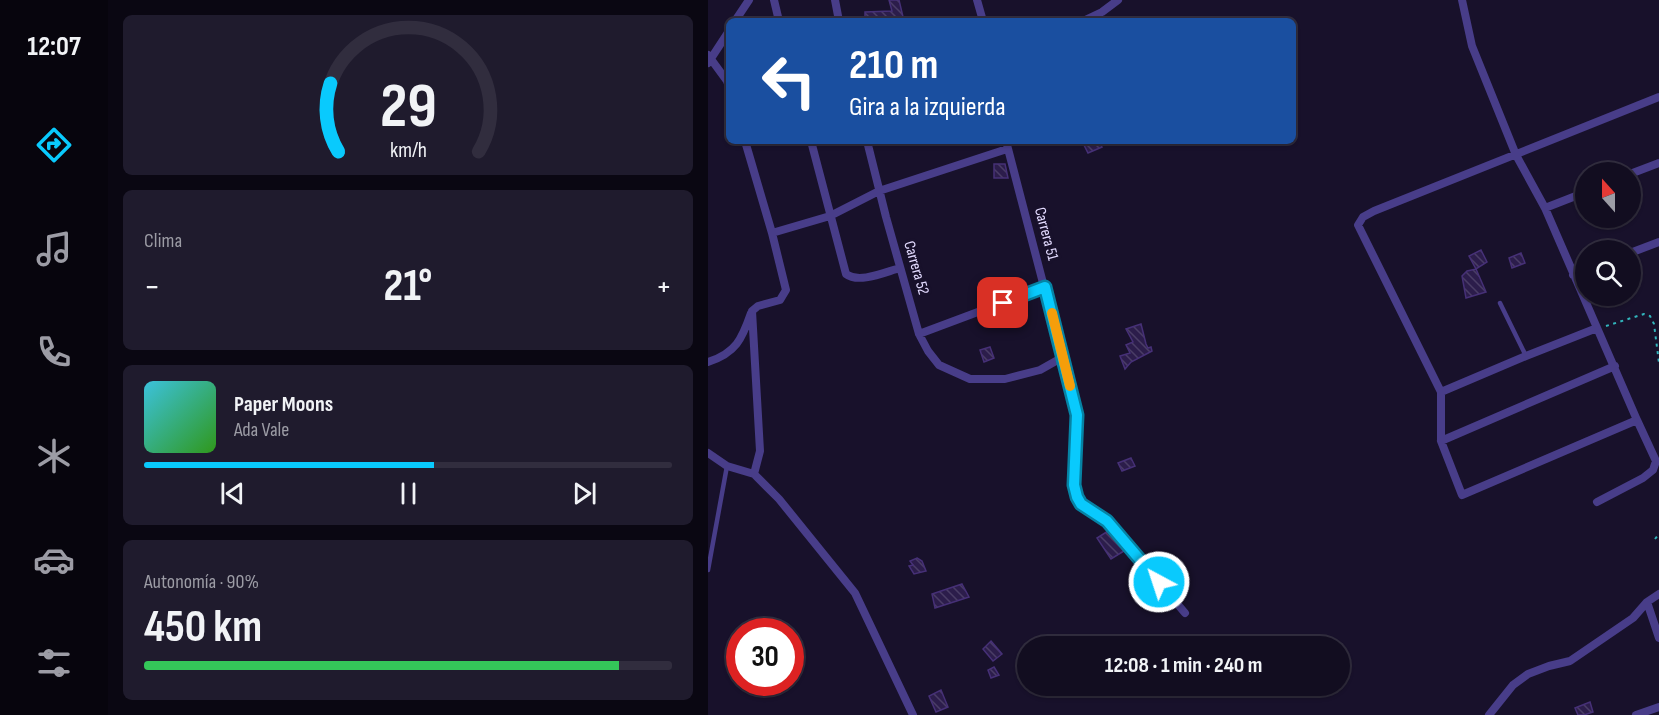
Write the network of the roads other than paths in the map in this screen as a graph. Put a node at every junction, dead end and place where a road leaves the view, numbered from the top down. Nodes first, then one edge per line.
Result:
1 (749, 0) edge
2 (774, 0) edge
3 (834, 0) edge
4 (977, 0) edge
5 (1118, 0) edge
6 (1462, 0) edge
7 (737, 18) edge
8 (778, 18) edge
9 (838, 18) edge
10 (982, 18) edge
11 (1089, 18) edge
12 (726, 34) edge
13 (709, 59) edge
14 (726, 79) edge
15 (1659, 97) edge
16 (746, 144) edge
17 (812, 144) edge
18 (868, 144) edge
19 (1006, 145) edge
20 (1516, 155) junction
21 (1659, 163) edge
22 (1641, 170) edge
23 (879, 191) junction
24 (1575, 196) edge
25 (1545, 208) junction
26 (830, 216) junction
27 (772, 233) junction
28 (1659, 242) edge
29 (1641, 249) edge
30 (900, 268) junction
31 (1573, 275) joint
32 (1045, 287) junction
33 (1500, 303) dead end
34 (752, 310) junction
35 (1598, 328) junction
36 (919, 334) junction
37 (1526, 356) junction
38 (1063, 357) junction
39 (708, 362) edge
40 (1615, 366) junction
41 (1441, 392) junction
42 (1637, 420) junction
43 (1441, 441) junction
44 (708, 453) edge
45 (727, 466) junction
46 (754, 474) junction
47 (1597, 502) dead end
48 (708, 570) edge
49 (1659, 594) edge
50 (1647, 602) junction
51 (1185, 613) dead end
52 (1659, 638) edge
53 (1659, 707) edge
54 (913, 715) edge
55 (1489, 715) edge
56 (1636, 715) edge

1 - 7 street
2 - 8 street
3 - 9 street
4 - 10 street
5 - 11 street
6 - 20 street
12 - 13 street
13 - 14 street
15 - 20 street
16 - 27 street
17 - 26 street
18 - 23 street, Carrera 52
19 - 23 street
19 - 32 street, Carrera 51
20 - 25 street
20 - 41 street
21 - 22 street
23 - 26 street
23 - 30 street, Carrera 52
24 - 25 street
25 - 31 street
26 - 27 street
26 - 30 street
27 - 34 street
28 - 29 street
30 - 36 street, Carrera 52
31 - 35 street
32 - 36 street
32 - 38 street, Carrera 51
33 - 37 lane
34 - 39 street
34 - 46 street
35 - 37 street
35 - 40 street
36 - 38 street, Carrera 52
37 - 41 street
38 - 51 street, Carrera 51
40 - 42 street
40 - 43 street
41 - 43 street
42 - 43 street
42 - 47 street
44 - 45 street
45 - 46 street
45 - 48 lane
46 - 54 street
49 - 50 street
50 - 52 street
50 - 55 street
53 - 56 street

